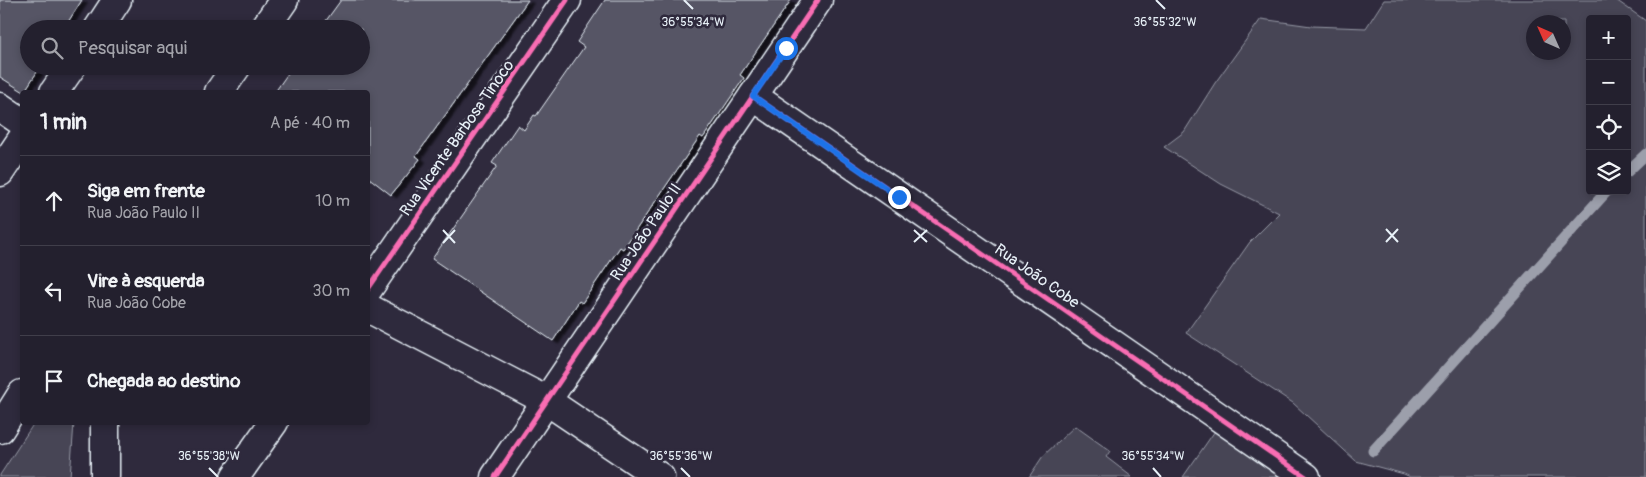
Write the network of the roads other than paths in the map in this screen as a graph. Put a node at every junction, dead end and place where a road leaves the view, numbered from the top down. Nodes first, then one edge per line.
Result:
1 (117, 0) edge
2 (284, 0) edge
3 (567, 0) edge
4 (818, 0) edge
5 (104, 20) edge
6 (270, 20) edge
7 (66, 75) edge
8 (231, 75) edge
9 (55, 90) edge
10 (220, 90) edge
11 (753, 96) junction
12 (0, 107) edge
13 (20, 121) edge
14 (20, 142) edge
15 (0, 172) edge
16 (370, 286) edge
17 (370, 309) edge
18 (20, 397) edge
19 (547, 401) junction
20 (105, 425) edge
21 (272, 425) edge
22 (0, 429) edge
23 (105, 477) edge
24 (235, 477) edge
25 (495, 477) edge
26 (660, 477) edge
27 (1306, 477) edge

1 - 5 street
2 - 6 street
3 - 16 street, Rua Vicente Barbosa Tinoco
4 - 11 street, Rua João Paulo II
7 - 9 street
8 - 10 street
11 - 19 street, Rua João Paulo II
11 - 27 street, Rua João Cobe
12 - 13 street
14 - 15 street
17 - 19 street
18 - 22 street
19 - 25 street, Rua João Paulo II
19 - 26 street
20 - 23 street
21 - 24 street

